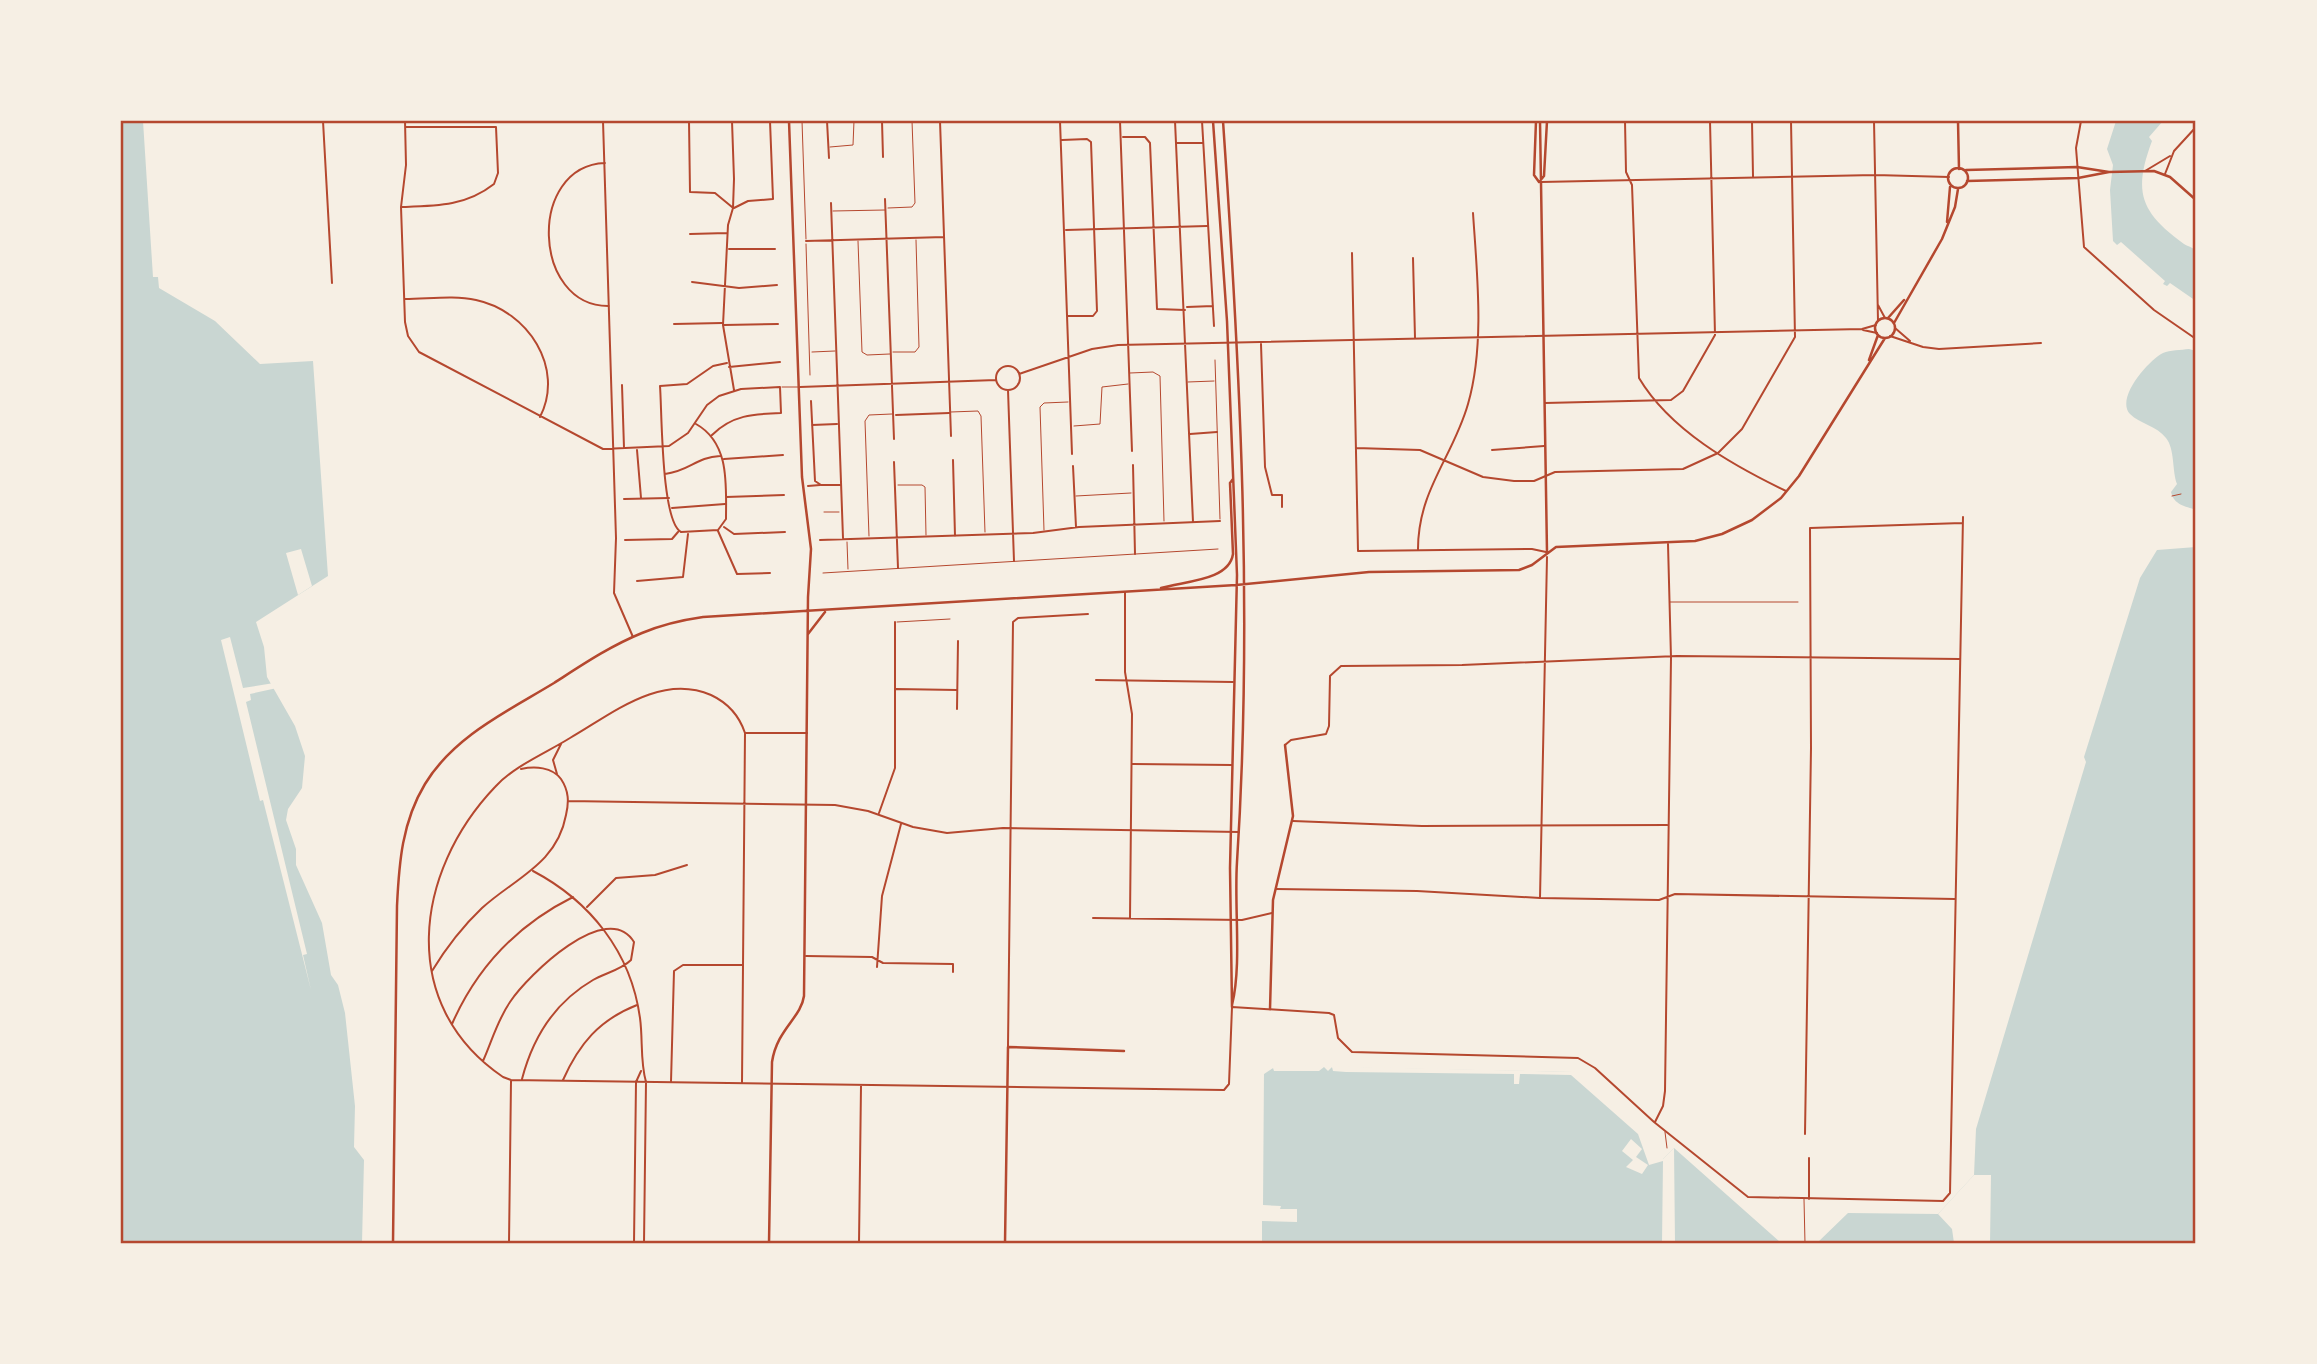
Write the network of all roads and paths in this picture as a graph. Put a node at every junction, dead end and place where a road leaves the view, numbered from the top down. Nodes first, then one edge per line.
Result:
1 (323, 121) edge
2 (405, 121) edge
3 (603, 121) edge
4 (689, 121) edge
5 (732, 121) edge
6 (770, 121) edge
7 (789, 121) edge
8 (802, 121) edge
9 (827, 121) edge
10 (854, 121) edge
11 (882, 121) edge
12 (912, 121) edge
13 (940, 121) edge
14 (1060, 121) edge
15 (1120, 121) edge
16 (1175, 121) edge
17 (1202, 121) edge
18 (1213, 121) edge
19 (1223, 121) edge
20 (1538, 121) edge
21 (1547, 121) edge
22 (1625, 121) edge
23 (1710, 121) edge
24 (1752, 121) edge
25 (1791, 121) edge
26 (1874, 121) edge
27 (1958, 121) edge
28 (2081, 121) edge
29 (406, 127) junction
30 (2196, 127) edge
31 (1121, 137) junction
32 (1061, 140) junction
33 (1176, 143) junction
34 (1203, 143) junction
35 (828, 147) junction
36 (2171, 156) junction
37 (883, 157) dead end
38 (829, 158) dead end
39 (606, 163) junction
40 (2077, 167) junction
41 (1959, 169) junction
42 (1966, 170) junction
43 (2144, 171) junction
44 (2109, 172) junction
45 (2165, 174) junction
46 (1875, 176) junction
47 (1754, 177) junction
48 (1792, 177) junction
49 (1949, 177) junction
50 (1711, 178) junction
51 (2077, 178) junction
52 (1629, 180) junction
53 (1967, 181) junction
54 (1539, 182) junction
55 (1950, 187) junction
56 (1958, 188) junction
57 (886, 199) dead end
58 (2196, 200) edge
59 (831, 203) dead end
60 (401, 207) junction
61 (733, 208) junction
62 (886, 209) junction
63 (831, 211) junction
64 (1474, 213) dead end
65 (1180, 226) junction
66 (1208, 226) junction
67 (1946, 226) junction
68 (1153, 227) junction
69 (1124, 228) junction
70 (1095, 229) junction
71 (1065, 230) junction
72 (728, 233) junction
73 (691, 234) dead end
74 (916, 237) junction
75 (944, 237) junction
76 (886, 238) junction
77 (858, 239) junction
78 (832, 240) junction
79 (806, 241) junction
80 (775, 249) dead end
81 (728, 250) junction
82 (1352, 253) dead end
83 (1413, 258) dead end
84 (692, 282) dead end
85 (332, 283) dead end
86 (777, 285) dead end
87 (726, 286) junction
88 (404, 299) junction
89 (1904, 300) junction
90 (1877, 304) junction
91 (610, 306) junction
92 (1213, 306) junction
93 (1186, 309) junction
94 (1068, 316) junction
95 (1886, 318) junction
96 (1877, 323) junction
97 (674, 324) dead end
98 (723, 324) junction
99 (778, 324) dead end
100 (1214, 326) dead end
101 (1895, 326) junction
102 (1795, 329) junction
103 (1862, 329) junction
104 (1715, 331) junction
105 (1635, 332) junction
106 (1878, 334) junction
107 (1543, 335) junction
108 (1888, 337) junction
109 (1476, 338) junction
110 (1415, 339) junction
111 (2196, 339) edge
112 (1354, 340) junction
113 (1187, 342) junction
114 (1228, 342) junction
115 (1238, 342) junction
116 (1261, 342) junction
117 (1911, 342) junction
118 (2042, 343) dead end
119 (1128, 344) junction
120 (835, 351) junction
121 (810, 352) junction
122 (891, 353) junction
123 (1069, 357) junction
124 (1215, 360) dead end
125 (1869, 360) junction
126 (779, 362) dead end
127 (727, 363) junction
128 (728, 368) junction
129 (1129, 373) junction
130 (810, 374) dead end
131 (1019, 374) junction
132 (996, 380) junction
133 (1216, 381) junction
134 (949, 382) junction
135 (1188, 382) junction
136 (622, 384) dead end
137 (892, 384) junction
138 (1130, 384) junction
139 (837, 386) junction
140 (779, 387) junction
141 (799, 387) junction
142 (733, 390) junction
143 (1008, 390) junction
144 (811, 401) dead end
145 (1656, 401) junction
146 (1071, 402) junction
147 (1544, 403) junction
148 (951, 413) junction
149 (893, 415) junction
150 (540, 418) junction
151 (696, 423) junction
152 (838, 424) junction
153 (812, 425) junction
154 (1072, 426) junction
155 (1217, 432) junction
156 (1189, 433) junction
157 (712, 435) junction
158 (951, 436) dead end
159 (894, 439) dead end
160 (1544, 446) junction
161 (661, 448) junction
162 (1356, 448) junction
163 (624, 449) junction
164 (638, 449) junction
165 (613, 450) junction
166 (1492, 450) dead end
167 (1132, 451) dead end
168 (1718, 453) junction
169 (1072, 454) dead end
170 (782, 455) dead end
171 (722, 457) junction
172 (1444, 459) junction
173 (953, 460) dead end
174 (894, 462) dead end
175 (1133, 465) dead end
176 (1073, 466) dead end
177 (664, 474) junction
178 (1545, 477) junction
179 (1233, 479) junction
180 (821, 485) junction
181 (841, 485) junction
182 (895, 485) junction
183 (808, 486) dead end
184 (1787, 491) junction
185 (1134, 493) junction
186 (2181, 494) dead end
187 (784, 495) dead end
188 (1074, 496) junction
189 (2172, 496) dead end
190 (725, 497) junction
191 (640, 498) junction
192 (670, 498) junction
193 (624, 499) dead end
194 (726, 505) junction
195 (1282, 507) dead end
196 (671, 508) junction
197 (824, 512) dead end
198 (842, 512) junction
199 (1963, 517) dead end
200 (1220, 521) joint
201 (1194, 522) junction
202 (1164, 523) junction
203 (1962, 523) junction
204 (1134, 524) junction
205 (723, 526) junction
206 (1076, 527) junction
207 (718, 530) junction
208 (678, 531) junction
209 (785, 532) dead end
210 (1044, 532) junction
211 (688, 533) junction
212 (1013, 533) junction
213 (985, 535) junction
214 (955, 536) junction
215 (926, 537) junction
216 (869, 538) junction
217 (897, 538) junction
218 (845, 539) junction
219 (625, 540) dead end
220 (816, 540) dead end
221 (1668, 544) junction
222 (1218, 549) dead end
223 (1419, 550) junction
224 (1546, 552) junction
225 (1135, 554) junction
226 (1014, 561) junction
227 (898, 568) junction
228 (848, 571) junction
229 (770, 573) dead end
230 (823, 573) dead end
231 (638, 581) dead end
232 (1244, 584) junction
233 (1236, 585) junction
234 (1157, 589) junction
235 (1125, 591) junction
236 (1669, 602) junction
237 (1798, 602) dead end
238 (826, 610) junction
239 (808, 611) junction
240 (1088, 614) dead end
241 (950, 619) dead end
242 (895, 622) joint
243 (808, 634) junction
244 (633, 637) junction
245 (958, 641) dead end
246 (1810, 657) junction
247 (1671, 658) junction
248 (1961, 659) junction
249 (1546, 661) junction
250 (1096, 680) dead end
251 (1126, 681) junction
252 (1234, 682) junction
253 (895, 689) junction
254 (957, 690) junction
255 (957, 709) dead end
256 (745, 733) junction
257 (808, 733) junction
258 (561, 743) junction
259 (1285, 745) joint
260 (1132, 764) junction
261 (1233, 765) junction
262 (517, 770) junction
263 (558, 775) junction
264 (568, 801) junction
265 (745, 803) junction
266 (807, 804) junction
267 (879, 814) junction
268 (1293, 821) junction
269 (902, 823) junction
270 (1541, 823) junction
271 (1668, 825) junction
272 (1010, 828) junction
273 (1131, 831) junction
274 (1233, 832) junction
275 (1239, 832) junction
276 (687, 865) dead end
277 (533, 871) junction
278 (1275, 889) junction
279 (1668, 896) junction
280 (1810, 896) junction
281 (574, 897) junction
282 (1540, 898) junction
283 (1957, 899) junction
284 (586, 908) junction
285 (1272, 913) junction
286 (1093, 918) dead end
287 (1130, 919) junction
288 (1230, 920) junction
289 (1235, 920) junction
290 (605, 929) junction
291 (805, 956) junction
292 (877, 960) junction
293 (625, 965) junction
294 (744, 965) junction
295 (877, 967) dead end
296 (953, 972) dead end
297 (431, 973) junction
298 (638, 1005) junction
299 (1231, 1007) junction
300 (1270, 1009) junction
301 (451, 1025) junction
302 (1008, 1047) junction
303 (1124, 1051) dead end
304 (483, 1062) junction
305 (642, 1070) junction
306 (511, 1080) junction
307 (522, 1080) junction
308 (563, 1080) junction
309 (636, 1082) junction
310 (646, 1082) junction
311 (671, 1082) junction
312 (742, 1083) junction
313 (771, 1084) junction
314 (862, 1084) junction
315 (1007, 1086) junction
316 (1654, 1122) junction
317 (1664, 1130) junction
318 (1805, 1134) dead end
319 (1667, 1148) dead end
320 (636, 1152) junction
321 (645, 1152) junction
322 (1809, 1158) dead end
323 (1804, 1199) junction
324 (1809, 1199) junction
325 (635, 1204) junction
326 (645, 1205) junction
327 (393, 1243) edge
328 (509, 1243) edge
329 (634, 1243) edge
330 (644, 1243) edge
331 (769, 1243) edge
332 (859, 1243) edge
333 (1005, 1243) edge
334 (1805, 1243) edge

1 - 85 street
2 - 29 street
3 - 39 street
4 - 61 street
5 - 61 street
6 - 61 street
7 - 141 street
8 - 79 lane
9 - 35 street
10 - 35 lane
11 - 37 street
12 - 62 lane
13 - 75 street
14 - 32 street
15 - 31 street
16 - 33 street
17 - 34 street
18 - 114 street
19 - 115 street
20 - 54 street
21 - 54 street
22 - 52 street
23 - 50 street
24 - 47 street
25 - 48 street
26 - 46 street
27 - 41 street
28 - 40 street
29 - 60 street
29 - 60 street
30 - 36 street
31 - 68 street
31 - 69 street
32 - 70 street
32 - 71 street
33 - 34 street
33 - 65 street
34 - 66 street
35 - 38 street
36 - 43 street
36 - 45 street
39 - 91 street
39 - 91 street
40 - 42 street
40 - 44 street
40 - 51 street
41 - 42 street
41 - 49 street
42 - 53 street
43 - 44 street
43 - 45 street
44 - 51 street
45 - 58 street
46 - 48 street
46 - 49 street
46 - 90 street
47 - 48 street
47 - 50 street
48 - 102 street
49 - 55 street
50 - 52 street
50 - 104 street
51 - 53 street
51 - 111 street
52 - 54 street
52 - 105 street
53 - 56 street
54 - 107 street
55 - 56 street
55 - 67 street
56 - 67 street
57 - 62 street
59 - 63 street
60 - 88 street
61 - 72 street
62 - 63 lane
62 - 76 street
63 - 78 street
64 - 109 street
65 - 66 street
65 - 68 street
65 - 93 street
66 - 92 street
67 - 89 street
68 - 69 street
68 - 93 street
69 - 70 street
69 - 119 street
70 - 71 street
70 - 94 street
71 - 94 street
72 - 73 street
72 - 81 street
74 - 75 street
74 - 76 street
74 - 122 lane
75 - 134 street
76 - 77 street
76 - 122 street
77 - 78 street
77 - 122 lane
78 - 79 street
78 - 120 street
79 - 121 lane
80 - 81 street
81 - 87 street
82 - 112 street
83 - 110 street
84 - 87 street
86 - 87 street
87 - 98 street
88 - 150 street
88 - 150 street
89 - 95 street
89 - 101 street
90 - 95 street
90 - 96 street
91 - 165 street
92 - 93 street
92 - 100 street
93 - 113 street
94 - 123 street
95 - 96 street
95 - 101 street
96 - 103 street
96 - 106 street
97 - 98 street
98 - 99 street
98 - 127 street
101 - 108 street
101 - 117 street
102 - 103 street
102 - 104 street
102 - 168 street
103 - 106 street
104 - 105 street
104 - 145 street
105 - 107 street
105 - 145 street
106 - 108 street
106 - 125 street
107 - 109 street
107 - 147 street
108 - 117 street
108 - 125 street
109 - 110 street
109 - 172 street
110 - 112 street
112 - 116 street
112 - 162 street
113 - 114 street
113 - 119 street
113 - 135 street
114 - 115 street
114 - 179 street
115 - 116 street
115 - 232 street
116 - 195 street
117 - 118 street
119 - 123 street
119 - 129 street
120 - 121 lane
120 - 139 street
121 - 130 lane
122 - 137 street
123 - 131 street
123 - 146 street
124 - 133 lane
125 - 184 street
126 - 128 street
127 - 128 street
127 - 161 street
128 - 142 street
129 - 138 street
129 - 202 lane
131 - 132 street
131 - 143 street
132 - 134 street
132 - 143 street
133 - 135 lane
133 - 155 lane
134 - 137 street
134 - 148 street
135 - 156 street
136 - 163 street
137 - 139 street
137 - 149 street
138 - 154 lane
138 - 167 street
139 - 141 street
139 - 152 street
140 - 141 lane
140 - 142 street
140 - 157 street
141 - 239 street
142 - 151 street
143 - 212 street
144 - 153 street
145 - 147 street
145 - 168 street
146 - 154 street
146 - 210 lane
147 - 160 street
148 - 149 street
148 - 158 street
148 - 213 lane
149 - 159 street
149 - 216 lane
150 - 165 street
151 - 157 street
151 - 161 street
152 - 153 street
152 - 181 street
153 - 180 street
154 - 169 street
155 - 156 street
155 - 200 lane
156 - 201 street
157 - 171 street
160 - 166 street
160 - 178 street
161 - 164 street
161 - 177 street
162 - 172 street
162 - 223 street
163 - 164 street
163 - 165 street
164 - 191 street
165 - 244 street
168 - 178 street
168 - 184 street
170 - 171 street
171 - 177 street
171 - 190 street
172 - 178 street
172 - 223 street
173 - 214 street
174 - 182 street
175 - 185 street
176 - 188 street
177 - 192 street
178 - 224 street
179 - 233 street
179 - 234 street
180 - 181 street
180 - 183 street
181 - 198 street
182 - 215 lane
182 - 217 street
184 - 221 street
185 - 188 lane
185 - 204 street
186 - 189 lane
187 - 190 street
188 - 206 street
190 - 194 street
191 - 192 street
191 - 193 street
192 - 196 street
194 - 196 street
194 - 205 street
196 - 208 street
197 - 198 lane
198 - 218 street
199 - 203 street
200 - 201 street
201 - 202 street
202 - 204 street
203 - 246 street
203 - 248 street
204 - 206 street
204 - 225 street
205 - 207 street
205 - 209 street
206 - 210 street
207 - 211 street
207 - 229 street
208 - 211 street
208 - 219 street
210 - 212 street
211 - 231 street
212 - 213 street
212 - 226 street
213 - 214 street
214 - 215 street
215 - 217 street
216 - 217 street
216 - 218 street
217 - 227 street
218 - 220 street
218 - 228 lane
221 - 224 street
221 - 236 street
222 - 225 lane
223 - 224 street
224 - 232 street
224 - 249 street
225 - 226 lane
226 - 227 lane
227 - 228 lane
228 - 230 lane
232 - 233 street
232 - 275 street
233 - 234 street
233 - 252 street
234 - 235 street
235 - 238 street
235 - 251 street
236 - 237 lane
236 - 247 street
238 - 239 street
238 - 243 street
239 - 243 street
239 - 244 street
240 - 272 street
241 - 242 lane
242 - 253 street
243 - 257 street
244 - 327 street
245 - 254 street
246 - 247 street
246 - 248 street
246 - 280 street
247 - 249 street
247 - 271 street
248 - 283 street
249 - 259 street
249 - 270 street
250 - 251 street
251 - 252 street
251 - 260 street
252 - 261 street
253 - 254 street
253 - 267 street
254 - 255 street
256 - 257 street
256 - 258 street
256 - 265 street
257 - 266 street
258 - 262 street
258 - 263 street
259 - 268 street
260 - 261 street
260 - 273 street
261 - 274 street
262 - 263 street
262 - 297 street
263 - 264 street
264 - 265 street
264 - 277 street
265 - 266 street
265 - 294 street
266 - 267 street
266 - 291 street
267 - 269 street
268 - 270 street
268 - 278 street
269 - 272 street
269 - 292 street
270 - 271 street
270 - 282 street
271 - 279 street
272 - 273 street
272 - 302 street
273 - 274 street
273 - 287 street
274 - 275 street
274 - 288 street
275 - 289 street
276 - 284 street
277 - 281 street
277 - 297 street
278 - 282 street
278 - 285 street
279 - 280 street
279 - 282 street
279 - 316 street
280 - 283 street
280 - 318 street
281 - 284 street
281 - 301 street
283 - 324 street
284 - 290 street
285 - 289 street
285 - 300 street
286 - 287 street
287 - 288 street
288 - 289 street
288 - 299 street
289 - 299 street
290 - 293 street
290 - 293 street
290 - 304 street
291 - 292 street
291 - 313 street
292 - 295 street
292 - 296 street
293 - 298 street
293 - 307 street
294 - 311 street
294 - 312 street
297 - 301 street
298 - 305 street
298 - 308 street
299 - 300 street
299 - 315 street
300 - 316 street
301 - 304 street
302 - 303 street
302 - 315 street
304 - 306 street
305 - 309 street
305 - 310 street
306 - 307 street
306 - 328 street
307 - 308 street
308 - 309 street
309 - 310 street
309 - 320 street
310 - 311 street
310 - 321 street
311 - 312 street
312 - 313 street
313 - 314 street
313 - 331 street
314 - 315 street
314 - 332 street
315 - 333 street
316 - 317 street
317 - 319 lane
317 - 323 street
320 - 321 street
320 - 325 street
321 - 326 street
322 - 324 street
323 - 324 street
323 - 334 lane
325 - 326 street
325 - 329 street
326 - 330 street

